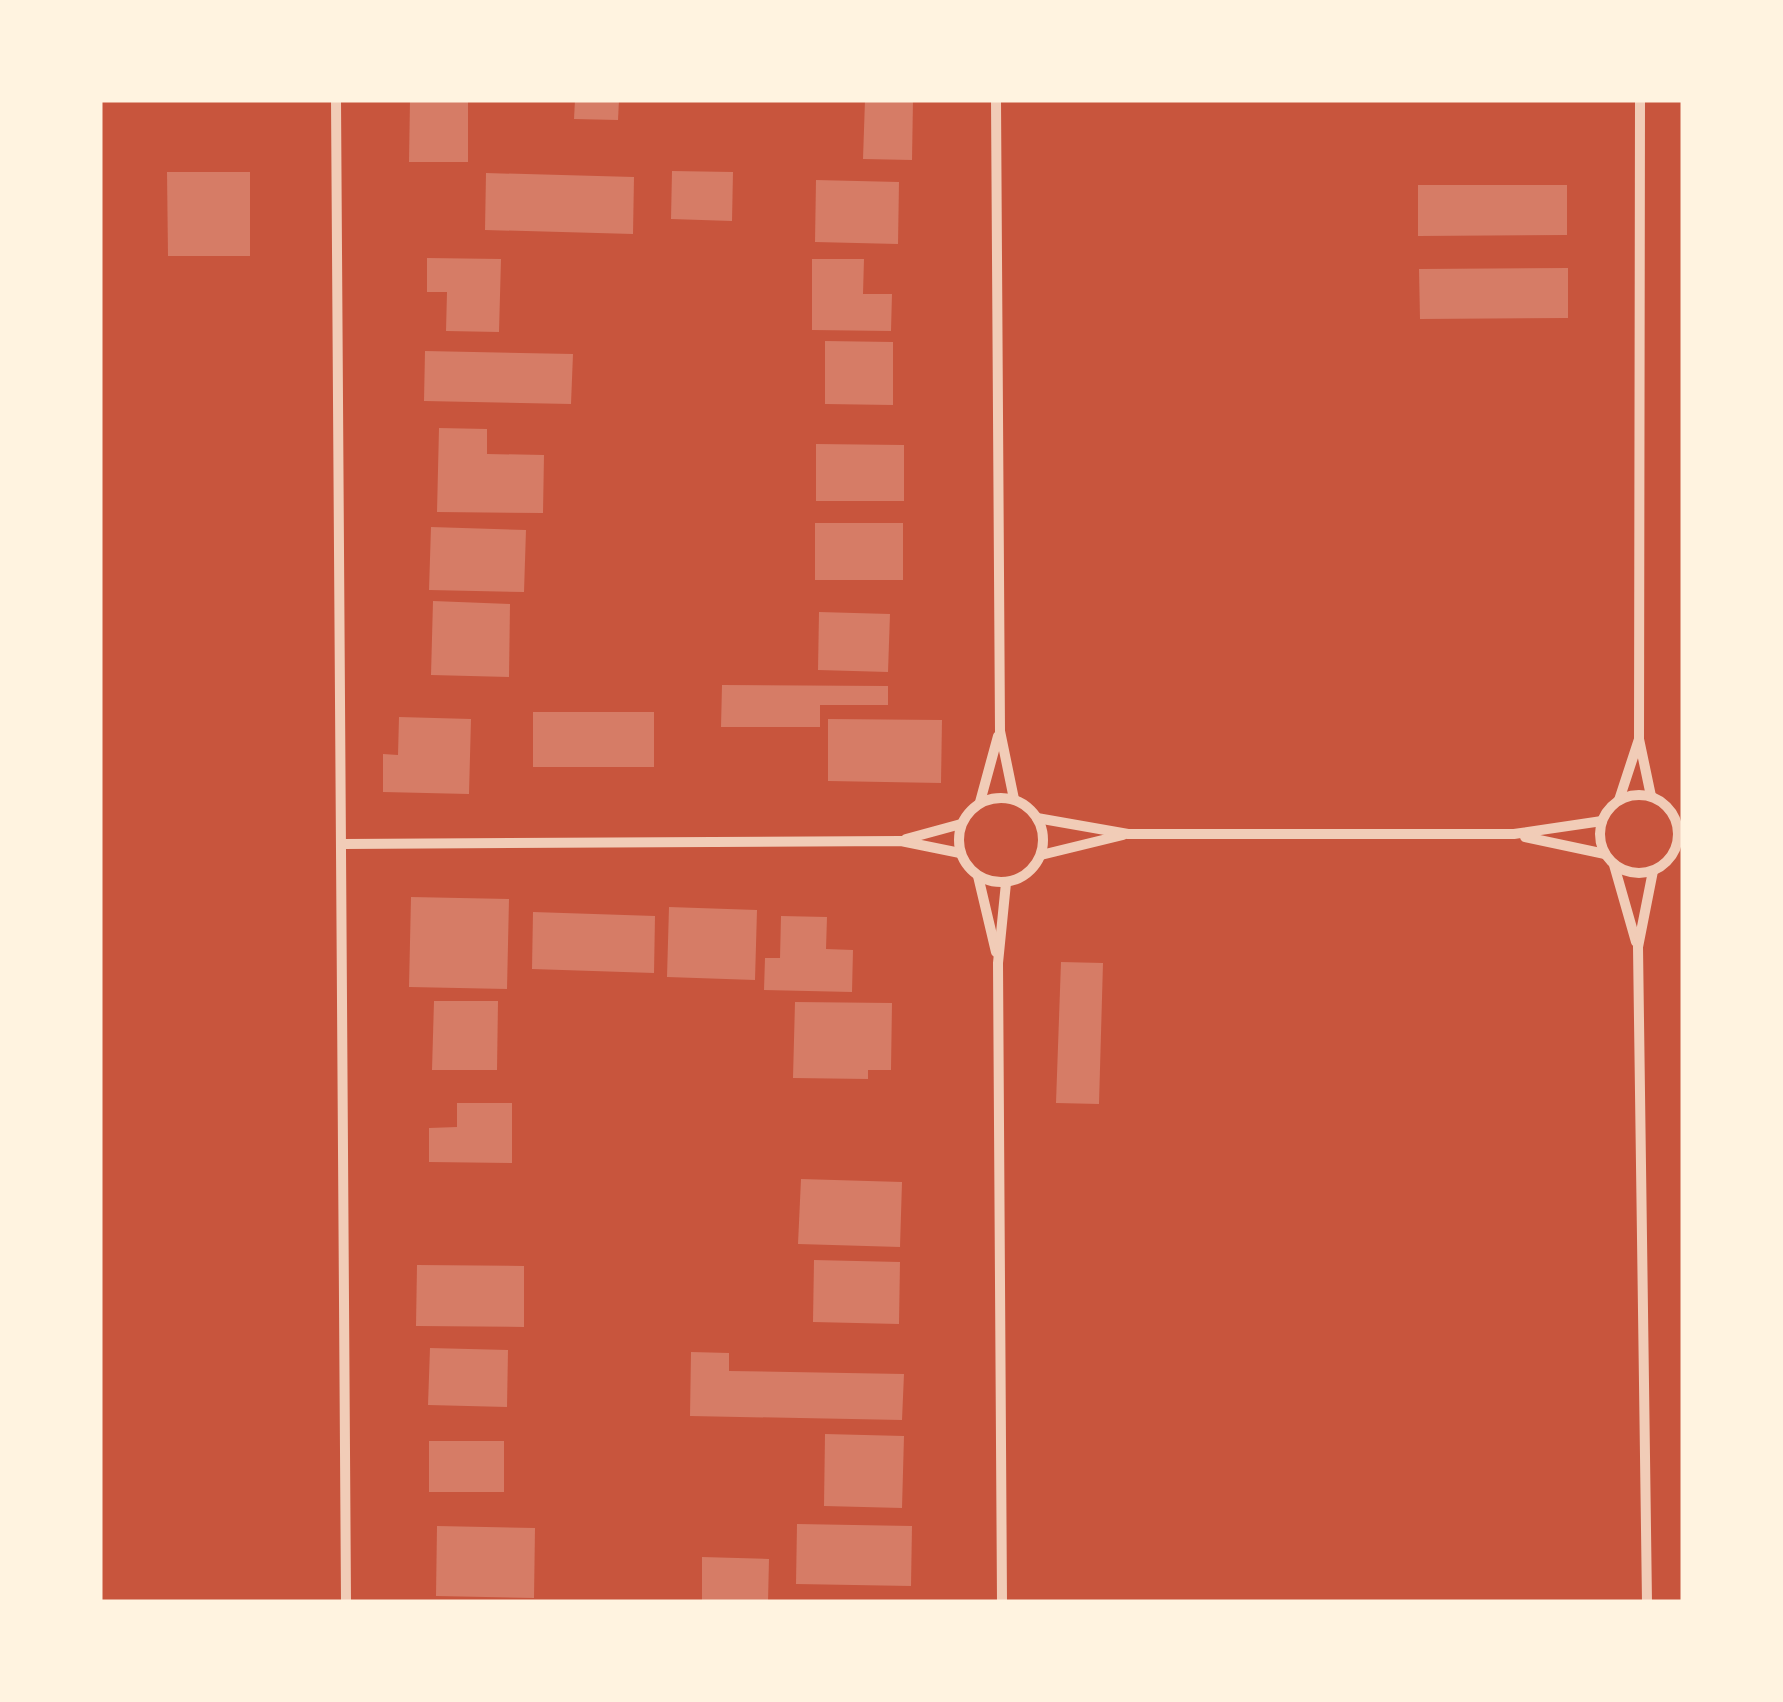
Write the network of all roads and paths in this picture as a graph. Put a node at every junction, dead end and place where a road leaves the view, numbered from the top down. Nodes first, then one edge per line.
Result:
1 (336, 100) edge
2 (996, 100) edge
3 (1640, 100) edge
4 (1000, 730) junction
5 (1639, 739) junction
6 (1651, 796) junction
7 (1014, 799) junction
8 (1619, 800) junction
9 (980, 802) junction
10 (1678, 814) edge
11 (1037, 818) junction
12 (1602, 821) junction
13 (961, 824) junction
14 (1128, 834) junction
15 (1514, 834) junction
16 (901, 841) junction
17 (343, 844) junction
18 (1680, 845) edge
19 (960, 853) junction
20 (1605, 854) junction
21 (1041, 855) junction
22 (1614, 864) junction
23 (1653, 871) junction
24 (978, 876) junction
25 (1006, 882) junction
26 (1638, 947) junction
27 (998, 963) junction
28 (346, 1602) edge
29 (1002, 1602) edge
30 (1648, 1602) edge

1 - 17 street
2 - 4 street
3 - 5 street
4 - 7 street
4 - 9 street
5 - 6 street
5 - 8 street
6 - 8 street
6 - 10 street
7 - 9 street
7 - 11 street
8 - 12 street
9 - 13 street
10 - 18 street
11 - 14 street
11 - 21 street
12 - 15 street
12 - 20 street
13 - 16 street
13 - 19 street
14 - 15 street
14 - 21 street
15 - 20 street
16 - 17 street
16 - 19 street
17 - 28 street
18 - 23 street
19 - 24 street
20 - 22 street
21 - 25 street
22 - 23 street
22 - 26 street
23 - 26 street
24 - 25 street
24 - 27 street
25 - 27 street
26 - 30 street
27 - 29 street

